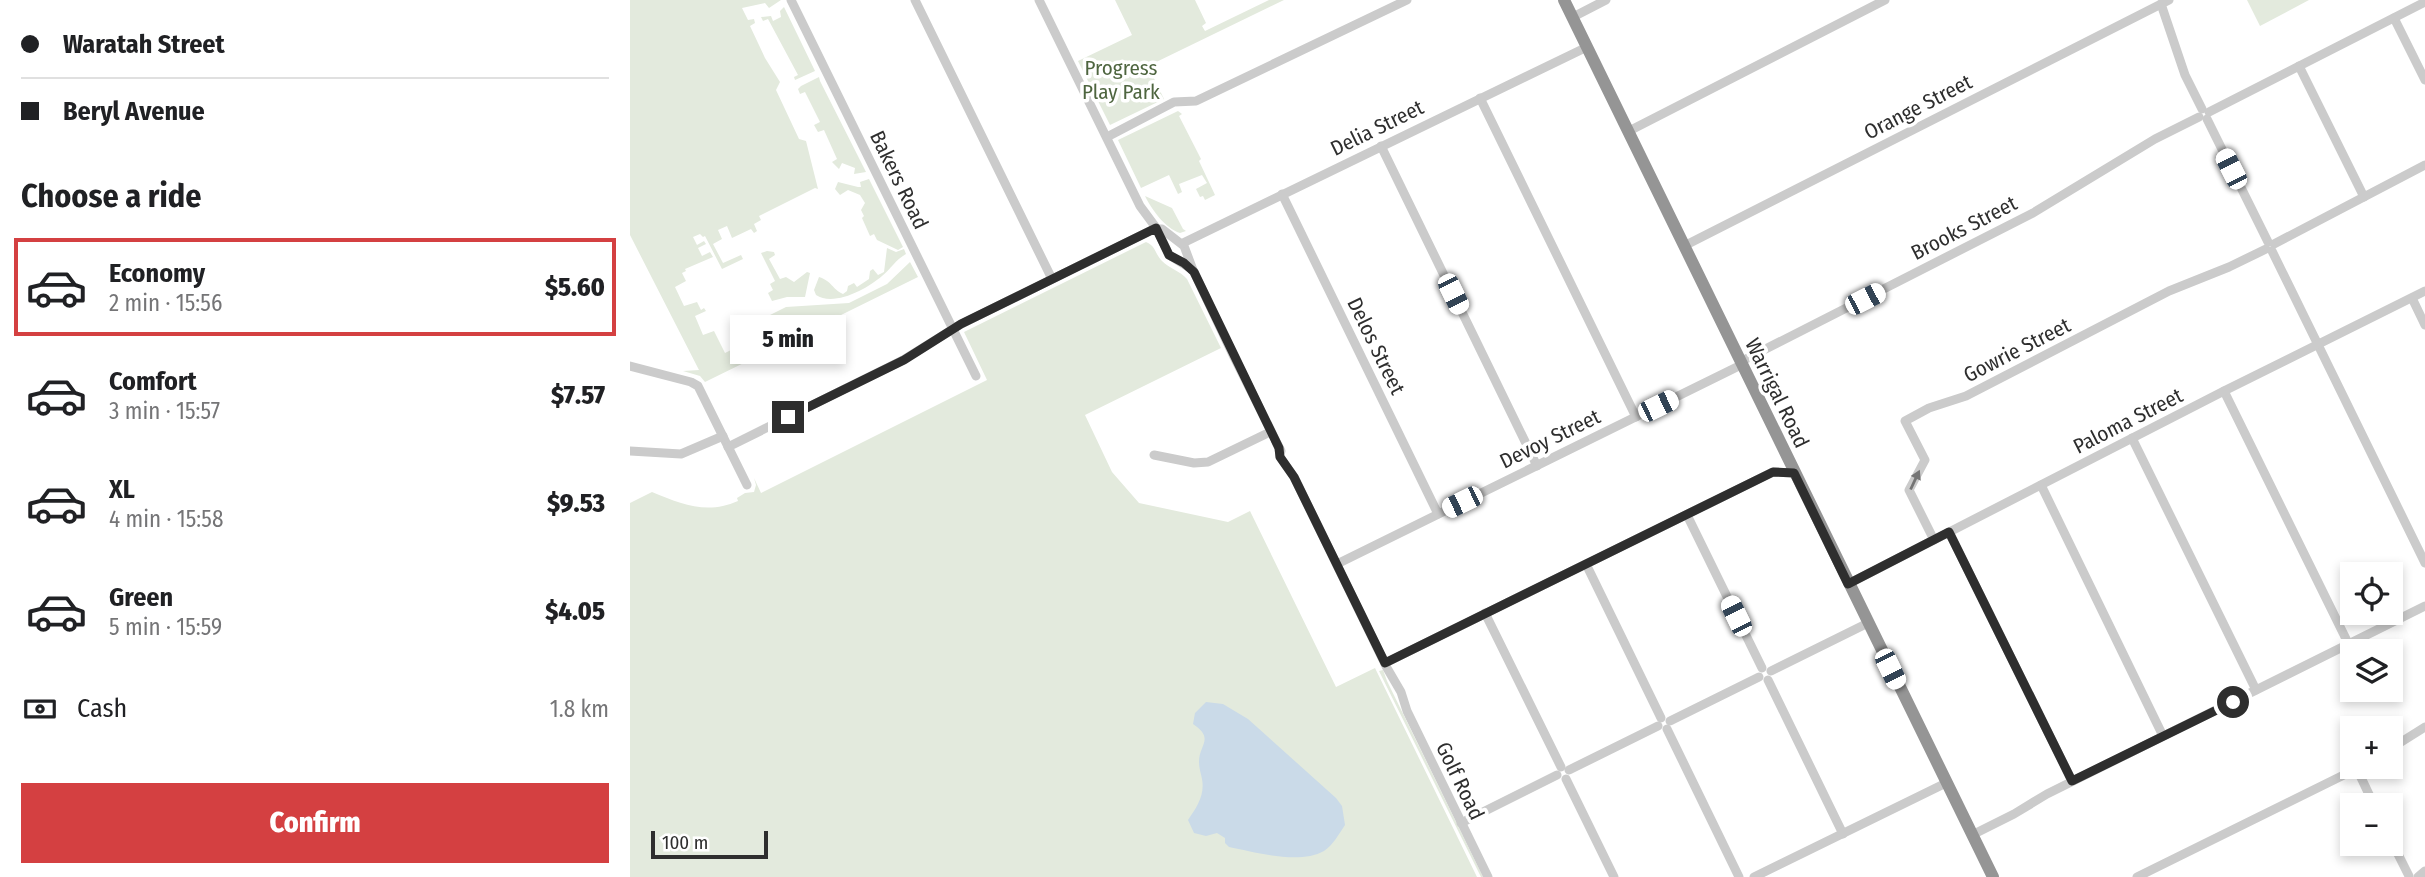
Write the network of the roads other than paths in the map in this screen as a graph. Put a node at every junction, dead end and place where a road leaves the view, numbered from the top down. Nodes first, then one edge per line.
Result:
1 (791, 0) edge
2 (915, 0) edge
3 (1039, 0) edge
4 (1407, 0) edge
5 (1564, 0) edge
6 (1606, 0) edge
7 (1885, 0) edge
8 (2165, 2) edge
9 (2425, 2) edge
10 (1573, 17) junction
11 (2394, 18) junction
12 (1587, 47) junction
13 (2299, 66) junction
14 (2425, 80) edge
15 (1480, 98) junction
16 (2204, 115) junction
17 (1629, 131) junction
18 (1107, 137) junction
19 (1381, 146) junction
20 (2425, 165) edge
21 (1282, 194) junction
22 (2364, 197) junction
23 (1156, 228) junction
24 (1181, 244) junction
25 (1684, 246) junction
26 (1166, 247) junction
27 (2270, 247) junction
28 (1174, 258) junction
29 (1193, 271) junction
30 (1052, 279) junction
31 (2425, 291) edge
32 (2412, 298) junction
33 (2425, 325) edge
34 (953, 329) junction
35 (2317, 344) junction
36 (1741, 364) junction
37 (630, 366) edge
38 (976, 376) dead end
39 (2224, 391) junction
40 (1636, 417) junction
41 (1270, 432) junction
42 (723, 436) junction
43 (2132, 438) junction
44 (728, 446) junction
45 (630, 451) edge
46 (1154, 454) dead end
47 (1537, 466) junction
48 (1794, 473) junction
49 (747, 485) dead end
50 (2041, 485) junction
51 (1438, 514) junction
52 (1687, 515) junction
53 (1949, 532) junction
54 (1934, 540) junction
55 (2425, 563) edge
56 (1337, 564) junction
57 (1586, 564) junction
58 (1848, 584) junction
59 (2425, 606) edge
60 (1485, 613) junction
61 (1868, 623) junction
62 (2345, 639) edge
63 (2360, 639) edge
64 (2340, 649) edge
65 (1386, 665) junction
66 (1765, 674) junction
67 (2256, 690) junction
68 (1664, 723) junction
69 (2425, 727) edge
70 (2164, 736) junction
71 (2403, 741) edge
72 (1563, 773) junction
73 (2340, 778) edge
74 (2072, 781) junction
75 (1947, 783) junction
76 (1461, 823) junction
77 (1843, 834) junction
78 (1972, 835) junction
79 (2399, 856) edge
80 (2425, 871) edge
81 (1488, 877) edge
82 (1614, 877) edge
83 (1739, 877) edge
84 (1754, 877) edge
85 (1993, 877) edge
86 (2137, 877) edge
87 (2409, 877) edge
88 (2416, 877) edge

1 - 34 street, Bakers Road
2 - 30 street
3 - 18 street
4 - 18 street
5 - 10 highway, Warrigal Road
6 - 10 street
7 - 17 street
8 - 16 street
8 - 25 street, Orange Street
9 - 11 street, Brooks Street
10 - 12 highway, Warrigal Road
11 - 13 street, Brooks Street
11 - 14 street
12 - 15 street, Delia Street
12 - 17 highway, Warrigal Road
13 - 16 street, Brooks Street
13 - 22 street
15 - 19 street, Delia Street
15 - 40 street
16 - 27 street
16 - 36 street, Brooks Street
17 - 25 highway, Warrigal Road
18 - 23 street
19 - 21 street, Delia Street
19 - 47 street
20 - 22 street, Gowrie Street
21 - 24 street, Delia Street
21 - 51 street, Delos Street
22 - 27 street, Gowrie Street
23 - 24 street
23 - 26 street
23 - 30 street
24 - 26 street
24 - 28 street
24 - 29 street, Golf Road
25 - 36 highway, Warrigal Road
26 - 28 street
27 - 35 street
54 -> 27 street, Gowrie Street
28 - 29 street
29 - 41 street, Golf Road
30 - 34 street
31 - 32 street, Paloma Street
32 - 33 street
32 - 35 street, Paloma Street
34 - 38 street, Bakers Road
34 - 44 street
35 - 39 street, Paloma Street
35 - 55 street
36 - 40 street, Devoy Street
36 - 48 highway, Warrigal Road
37 - 42 street
39 - 43 street, Paloma Street
39 - 62 street
40 - 47 street, Devoy Street
41 - 46 street
41 - 56 street, Golf Road
42 - 44 street
42 - 45 street
43 - 50 street, Paloma Street
43 - 67 street
44 - 49 street
47 - 51 street, Devoy Street
48 - 52 street
48 - 58 highway, Warrigal Road
50 - 53 street, Paloma Street
50 - 70 street
51 - 56 street, Devoy Street
52 - 57 street
52 - 66 street
53 - 54 street, Paloma Street
53 - 74 street
54 - 58 street, Paloma Street
56 - 65 street, Golf Road
57 - 60 street
57 - 68 street
58 - 61 highway, Warrigal Road
59 - 63 street
60 - 65 street
60 - 72 street
61 - 66 street
61 - 75 highway, Warrigal Road
64 - 67 street
65 - 76 street, Golf Road
66 - 68 street
66 - 77 street
67 - 70 street
68 - 72 street
68 - 83 street
69 - 71 street
70 - 74 street
72 - 76 street
72 - 82 street
73 - 86 street
74 - 78 street
75 - 77 street
75 - 78 highway, Warrigal Road
76 - 81 street, Golf Road
77 - 84 street
78 - 85 highway, Warrigal Road
79 - 87 street
80 - 88 street
87 - 88 street

